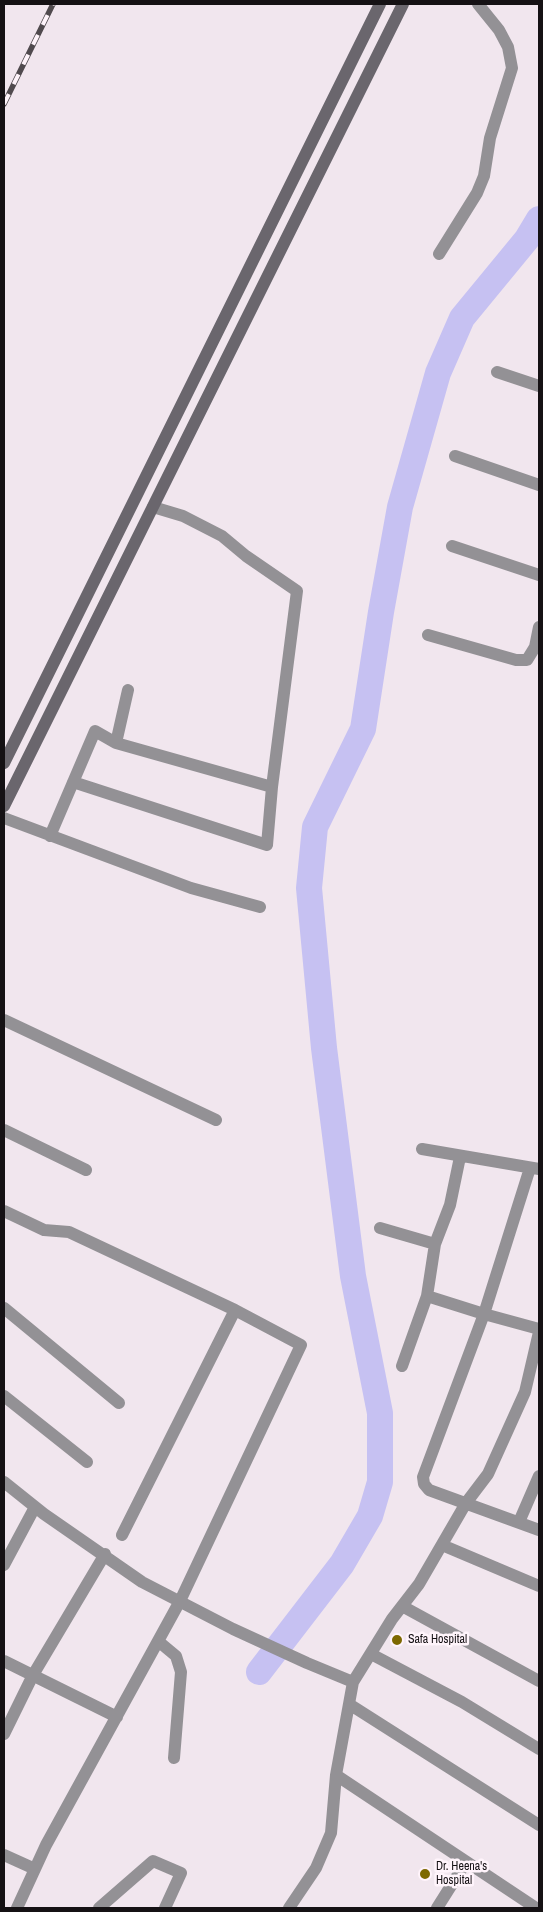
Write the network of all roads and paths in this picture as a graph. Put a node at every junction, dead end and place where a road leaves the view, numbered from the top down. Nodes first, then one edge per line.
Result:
1 (380, 4) edge
2 (403, 4) edge
3 (478, 4) edge
4 (439, 254) dead end
5 (497, 372) dead end
6 (539, 386) edge
7 (455, 456) dead end
8 (539, 485) edge
9 (153, 507) junction
10 (452, 546) dead end
11 (539, 575) edge
12 (539, 627) edge
13 (428, 635) dead end
14 (128, 690) dead end
15 (116, 743) junction
16 (4, 763) edge
17 (73, 782) junction
18 (272, 788) junction
19 (4, 806) edge
20 (4, 818) edge
21 (50, 836) junction
22 (260, 907) dead end
23 (4, 1020) edge
24 (216, 1120) dead end
25 (4, 1130) edge
26 (422, 1149) dead end
27 (460, 1157) junction
28 (535, 1168) edge
29 (86, 1170) dead end
30 (4, 1211) edge
31 (380, 1228) dead end
32 (435, 1244) junction
33 (427, 1296) junction
34 (4, 1308) edge
35 (234, 1310) junction
36 (484, 1314) junction
37 (539, 1330) edge
38 (402, 1366) dead end
39 (4, 1396) edge
40 (119, 1403) dead end
41 (87, 1462) dead end
42 (539, 1476) edge
43 (4, 1482) edge
44 (466, 1503) junction
45 (35, 1507) junction
46 (519, 1522) junction
47 (539, 1530) edge
48 (122, 1535) dead end
49 (442, 1545) junction
50 (105, 1554) junction
51 (4, 1565) edge
52 (539, 1586) edge
53 (180, 1601) junction
54 (402, 1606) junction
55 (158, 1641) junction
56 (371, 1654) junction
57 (4, 1661) edge
58 (33, 1675) junction
59 (539, 1681) edge
60 (353, 1682) junction
61 (349, 1704) junction
62 (117, 1717) junction
63 (4, 1734) edge
64 (539, 1749) edge
65 (174, 1758) dead end
66 (336, 1775) junction
67 (539, 1824) edge
68 (4, 1855) edge
69 (466, 1862) junction
70 (35, 1870) junction
71 (17, 1908) edge
72 (99, 1908) edge
73 (165, 1908) edge
74 (289, 1908) edge
75 (437, 1908) edge
76 (536, 1908) edge

1 - 16 street
2 - 9 street
3 - 4 street
5 - 6 street
7 - 8 street
9 - 18 street
9 - 19 street
10 - 11 street
12 - 13 street
14 - 15 street
15 - 17 street
15 - 18 street
17 - 18 street
17 - 21 street
20 - 21 street
21 - 22 street
23 - 24 street
25 - 29 street
26 - 27 street
27 - 28 street
27 - 32 street
28 - 36 street
30 - 35 street
31 - 32 street
32 - 33 street
33 - 36 street
33 - 38 street
34 - 40 street
35 - 48 street
35 - 53 street
36 - 37 street
36 - 44 street
37 - 44 street
39 - 41 street
42 - 46 street
43 - 45 street
44 - 46 street
44 - 49 street
45 - 50 street
45 - 51 street
46 - 47 street
49 - 52 street
49 - 54 street
50 - 53 street
50 - 58 street
53 - 55 street
53 - 60 street
54 - 56 street
54 - 59 street
55 - 62 street
55 - 65 street
56 - 60 street
56 - 64 street
57 - 58 street
58 - 62 street
58 - 63 street
60 - 61 street
61 - 66 street
61 - 67 street
62 - 70 street
66 - 69 street
66 - 74 street
68 - 70 street
69 - 75 street
69 - 76 street
70 - 71 street
72 - 73 street

